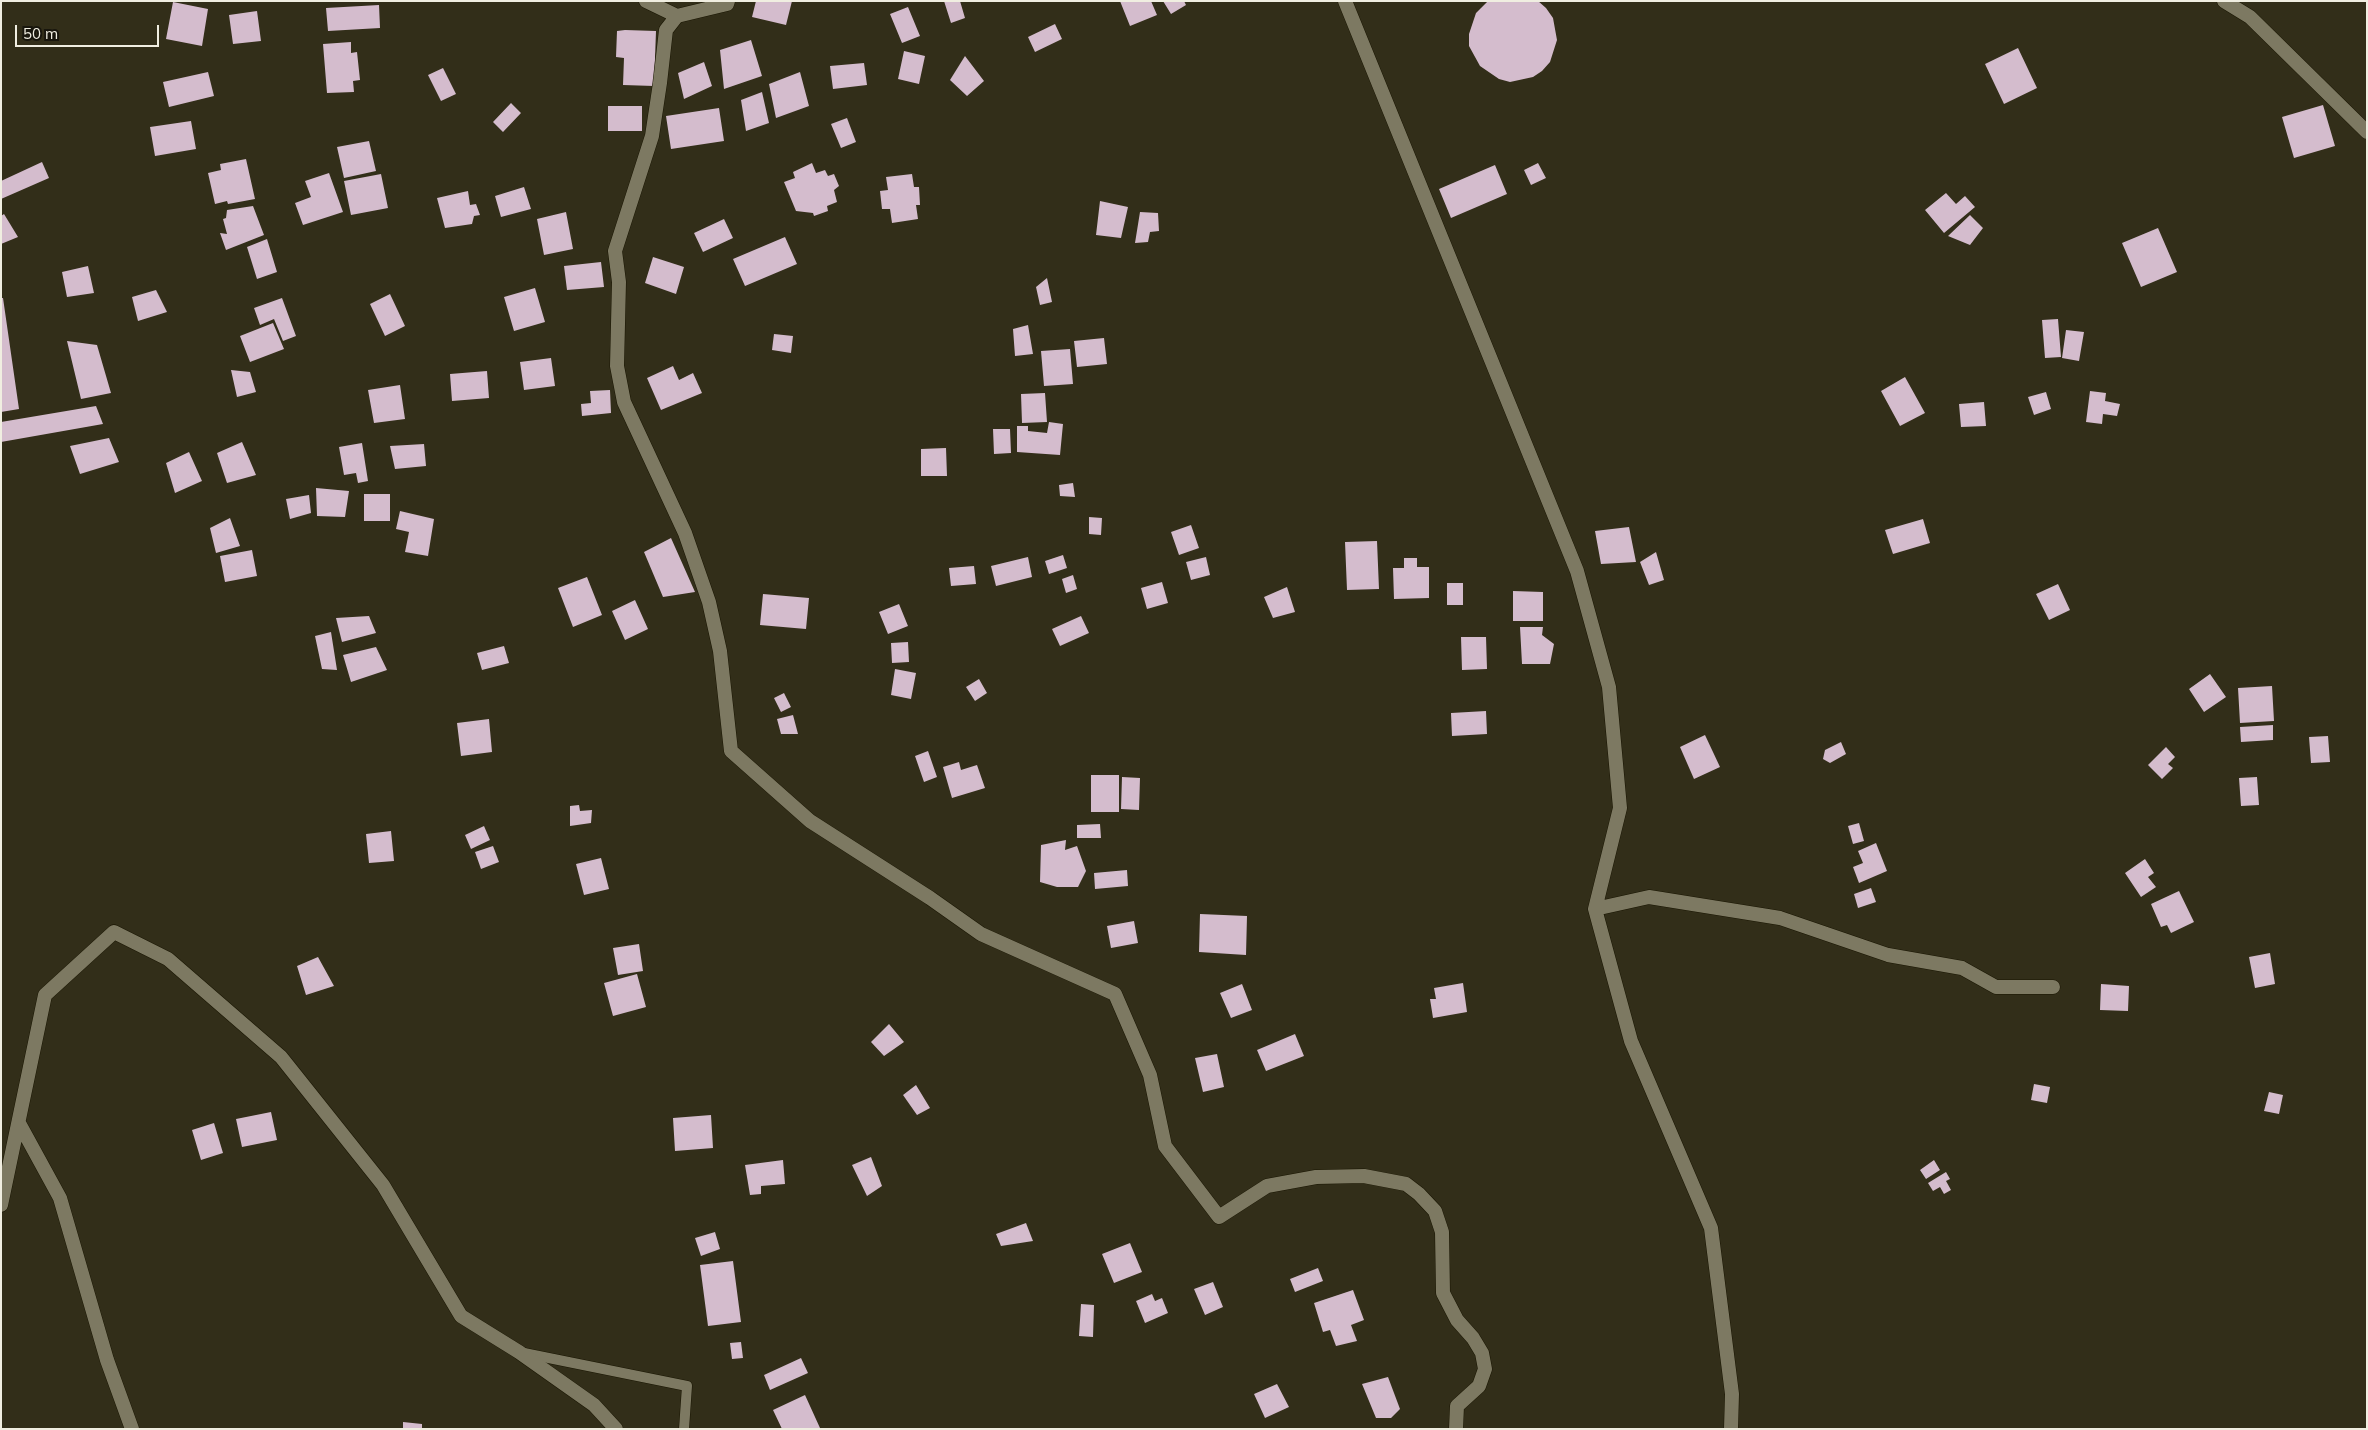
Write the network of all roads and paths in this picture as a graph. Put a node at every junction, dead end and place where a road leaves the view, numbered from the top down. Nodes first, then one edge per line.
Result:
1 (646, 1) edge
2 (728, 1) edge
3 (1345, 1) edge
4 (2224, 1) edge
5 (677, 16) junction
6 (2367, 132) edge
7 (1595, 909) junction
8 (2053, 987) dead end
9 (19, 1123) junction
10 (1, 1205) edge
11 (519, 1352) junction
12 (132, 1429) edge
13 (616, 1429) edge
14 (684, 1429) edge
15 (1456, 1429) edge
16 (1731, 1429) edge

1 - 5 street
2 - 5 street
3 - 7 street
4 - 6 street
5 - 15 street
7 - 8 street
7 - 16 street
9 - 10 street
9 - 11 street
9 - 12 street
11 - 13 street
11 - 14 lane

